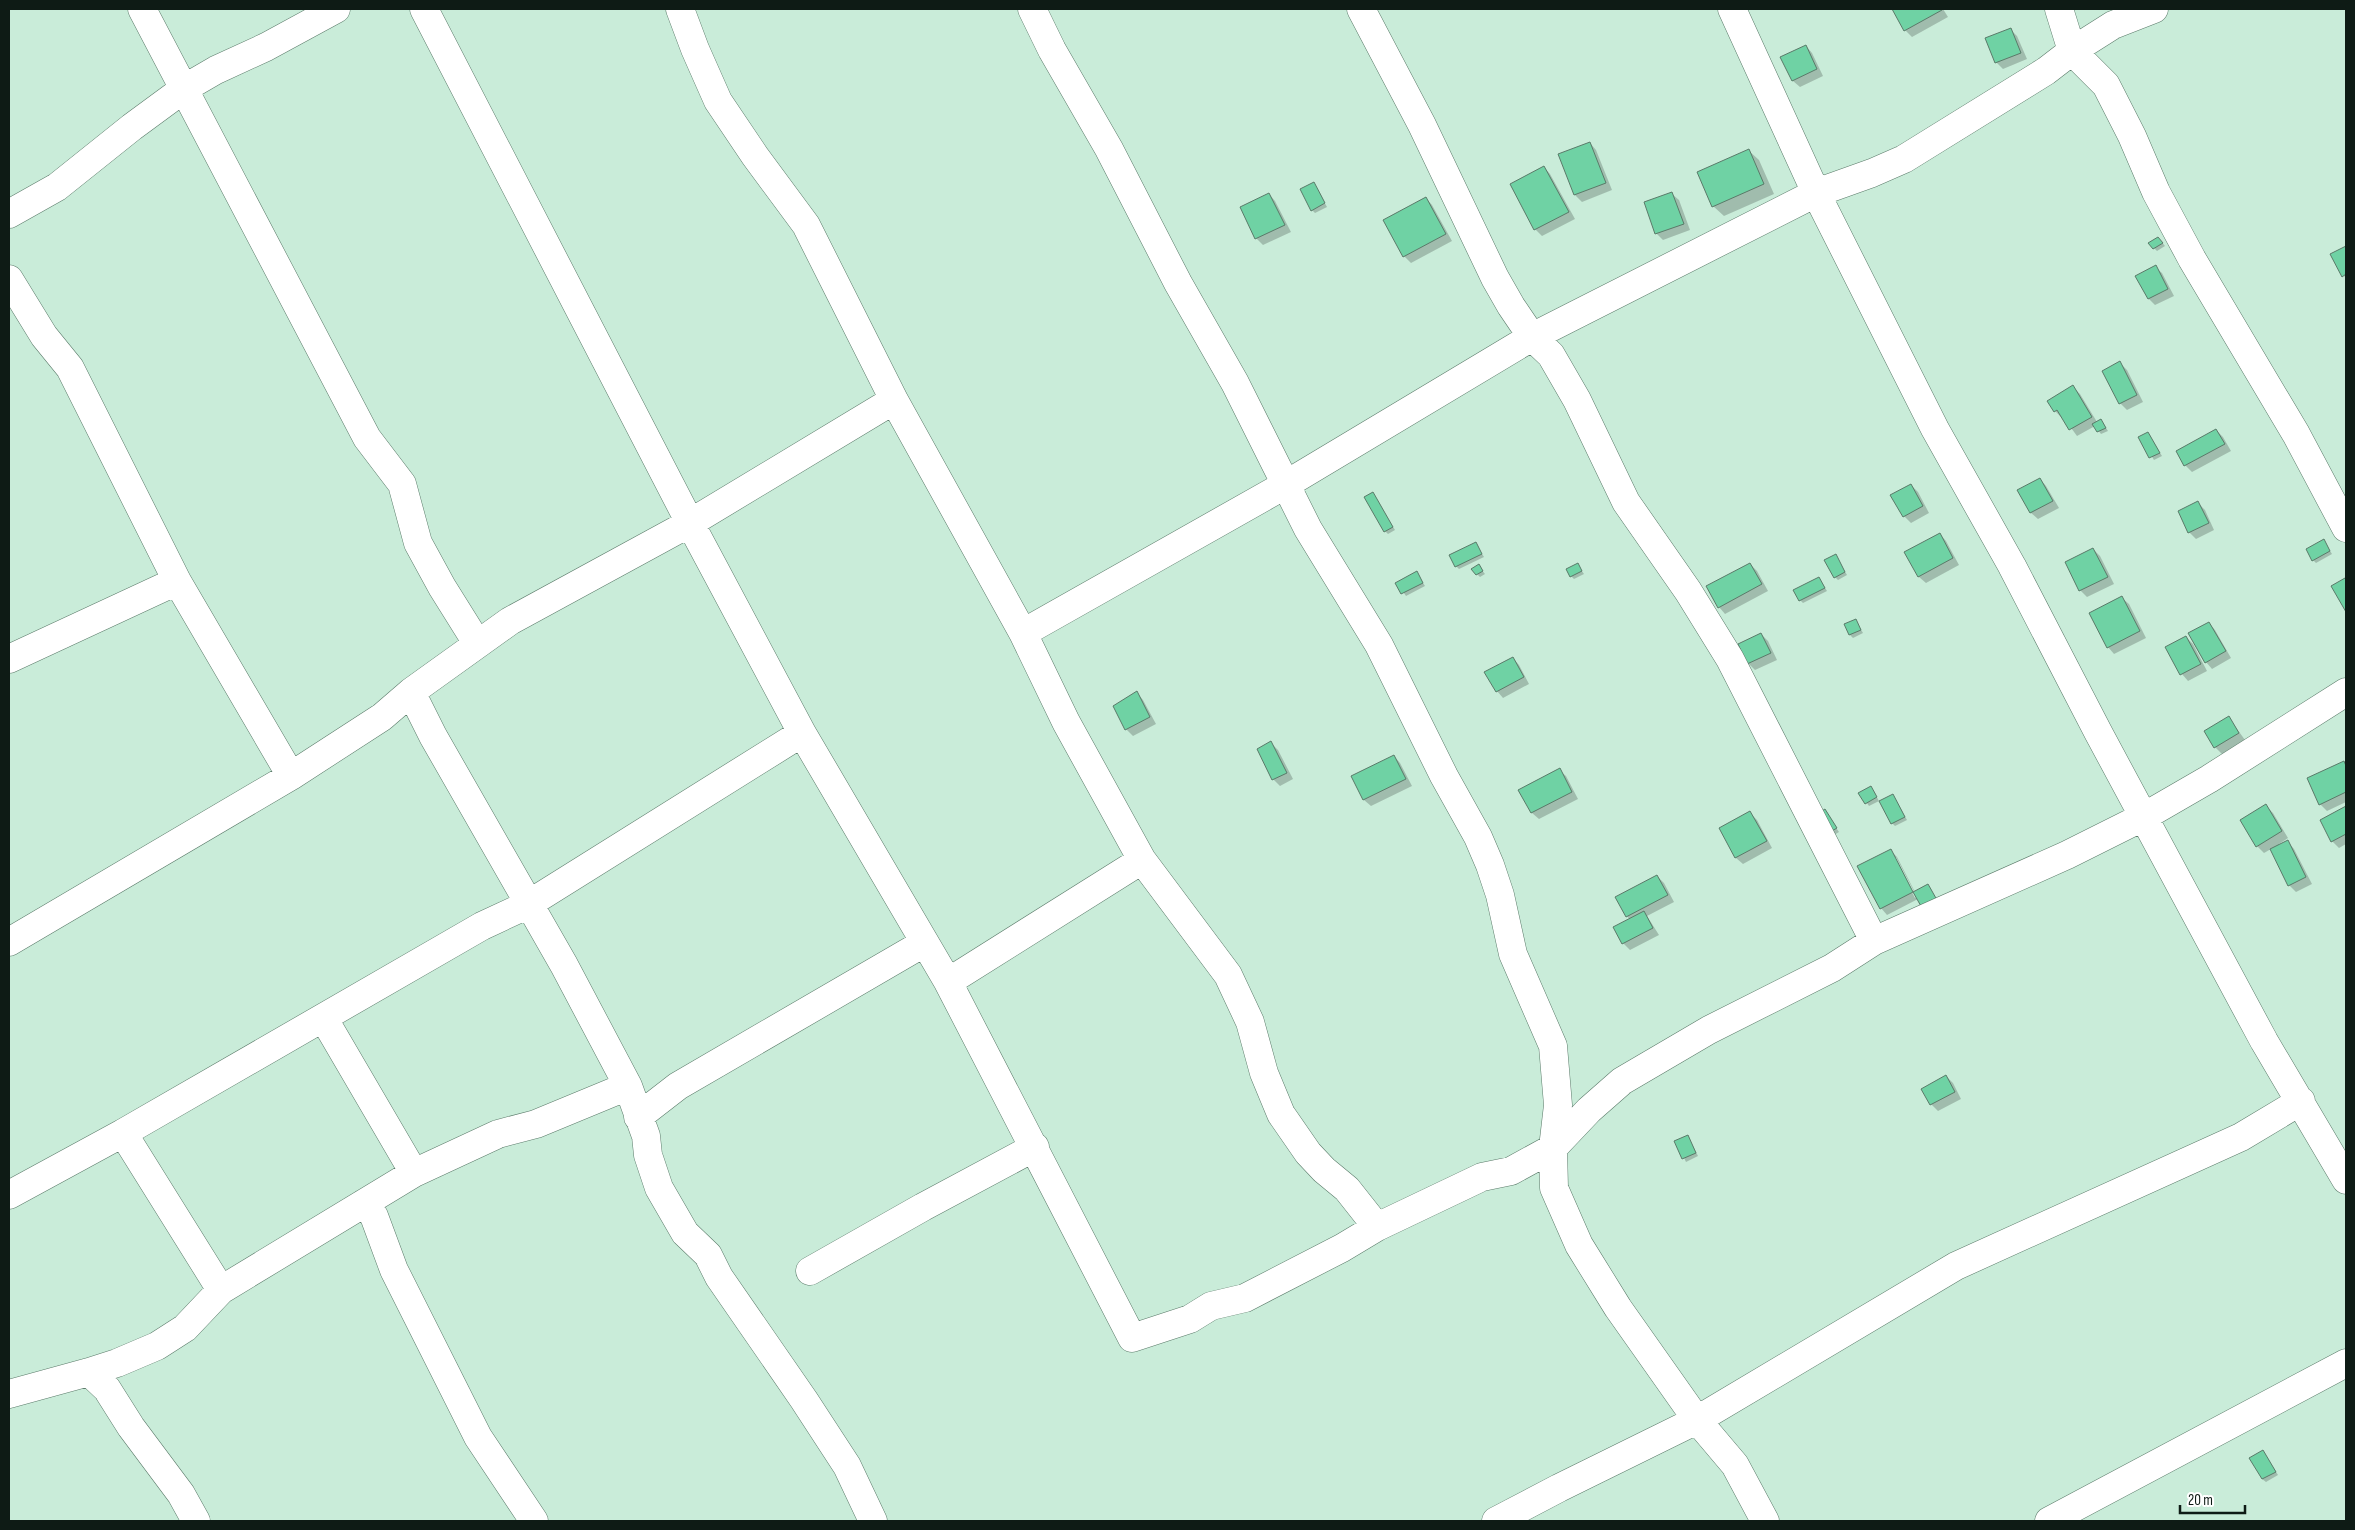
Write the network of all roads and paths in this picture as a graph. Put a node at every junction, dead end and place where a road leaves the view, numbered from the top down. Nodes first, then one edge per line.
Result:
1 (142, 9) edge
2 (336, 9) edge
3 (424, 9) edge
4 (680, 9) edge
5 (1032, 9) edge
6 (1361, 9) edge
7 (1732, 9) edge
8 (2059, 9) edge
9 (2154, 9) edge
10 (2072, 51) junction
11 (185, 88) junction
12 (1816, 193) junction
13 (9, 214) edge
14 (9, 280) edge
15 (1532, 336) junction
16 (894, 400) junction
17 (1285, 484) junction
18 (690, 523) junction
19 (2346, 528) edge
20 (177, 580) junction
21 (1023, 633) junction
22 (477, 643) junction
23 (9, 659) edge
24 (411, 692) junction
25 (2346, 692) edge
26 (802, 733) junction
27 (291, 776) junction
28 (2145, 816) junction
29 (1142, 860) junction
30 (527, 905) junction
31 (1874, 941) junction
32 (9, 942) edge
33 (924, 943) junction
34 (948, 982) junction
35 (324, 1019) junction
36 (628, 1086) junction
37 (2301, 1100) junction
38 (638, 1117) junction
39 (123, 1133) junction
40 (1035, 1148) junction
41 (1553, 1148) junction
42 (414, 1173) junction
43 (2346, 1180) edge
44 (9, 1195) edge
45 (364, 1203) junction
46 (1377, 1226) junction
47 (810, 1271) dead end
48 (221, 1290) junction
49 (2346, 1363) edge
50 (89, 1372) junction
51 (9, 1394) edge
52 (1697, 1420) junction
53 (196, 1521) edge
54 (534, 1521) edge
55 (873, 1521) edge
56 (1496, 1521) edge
57 (1766, 1521) edge
58 (2049, 1521) edge

1 - 11 street
2 - 11 street
3 - 18 street
4 - 16 street
5 - 17 street
6 - 15 street
7 - 12 street
8 - 10 street
9 - 10 street
10 - 12 street
10 - 19 street
11 - 13 street
11 - 22 street
12 - 15 street
12 - 28 street
14 - 20 street
15 - 17 street
15 - 31 street
16 - 18 street
16 - 21 street
17 - 21 street
17 - 41 street
18 - 22 street
18 - 26 street
20 - 23 street
20 - 27 street
21 - 29 street
22 - 24 street
24 - 27 street
24 - 30 street
25 - 28 street
26 - 30 street
26 - 33 street
27 - 32 street
28 - 31 street
28 - 37 street
29 - 34 street
29 - 46 street
30 - 35 street
30 - 36 street
31 - 41 street
33 - 34 street
33 - 38 street
34 - 40 street
35 - 39 street
35 - 42 street
36 - 38 street
36 - 42 street
37 - 43 street
37 - 52 street
38 - 55 street
39 - 44 street
39 - 48 street
40 - 46 street
40 - 47 street
41 - 46 street
41 - 52 street
42 - 45 street
45 - 48 street
45 - 54 street
48 - 50 street
49 - 58 street
50 - 51 street
50 - 53 street
52 - 56 street
52 - 57 street

